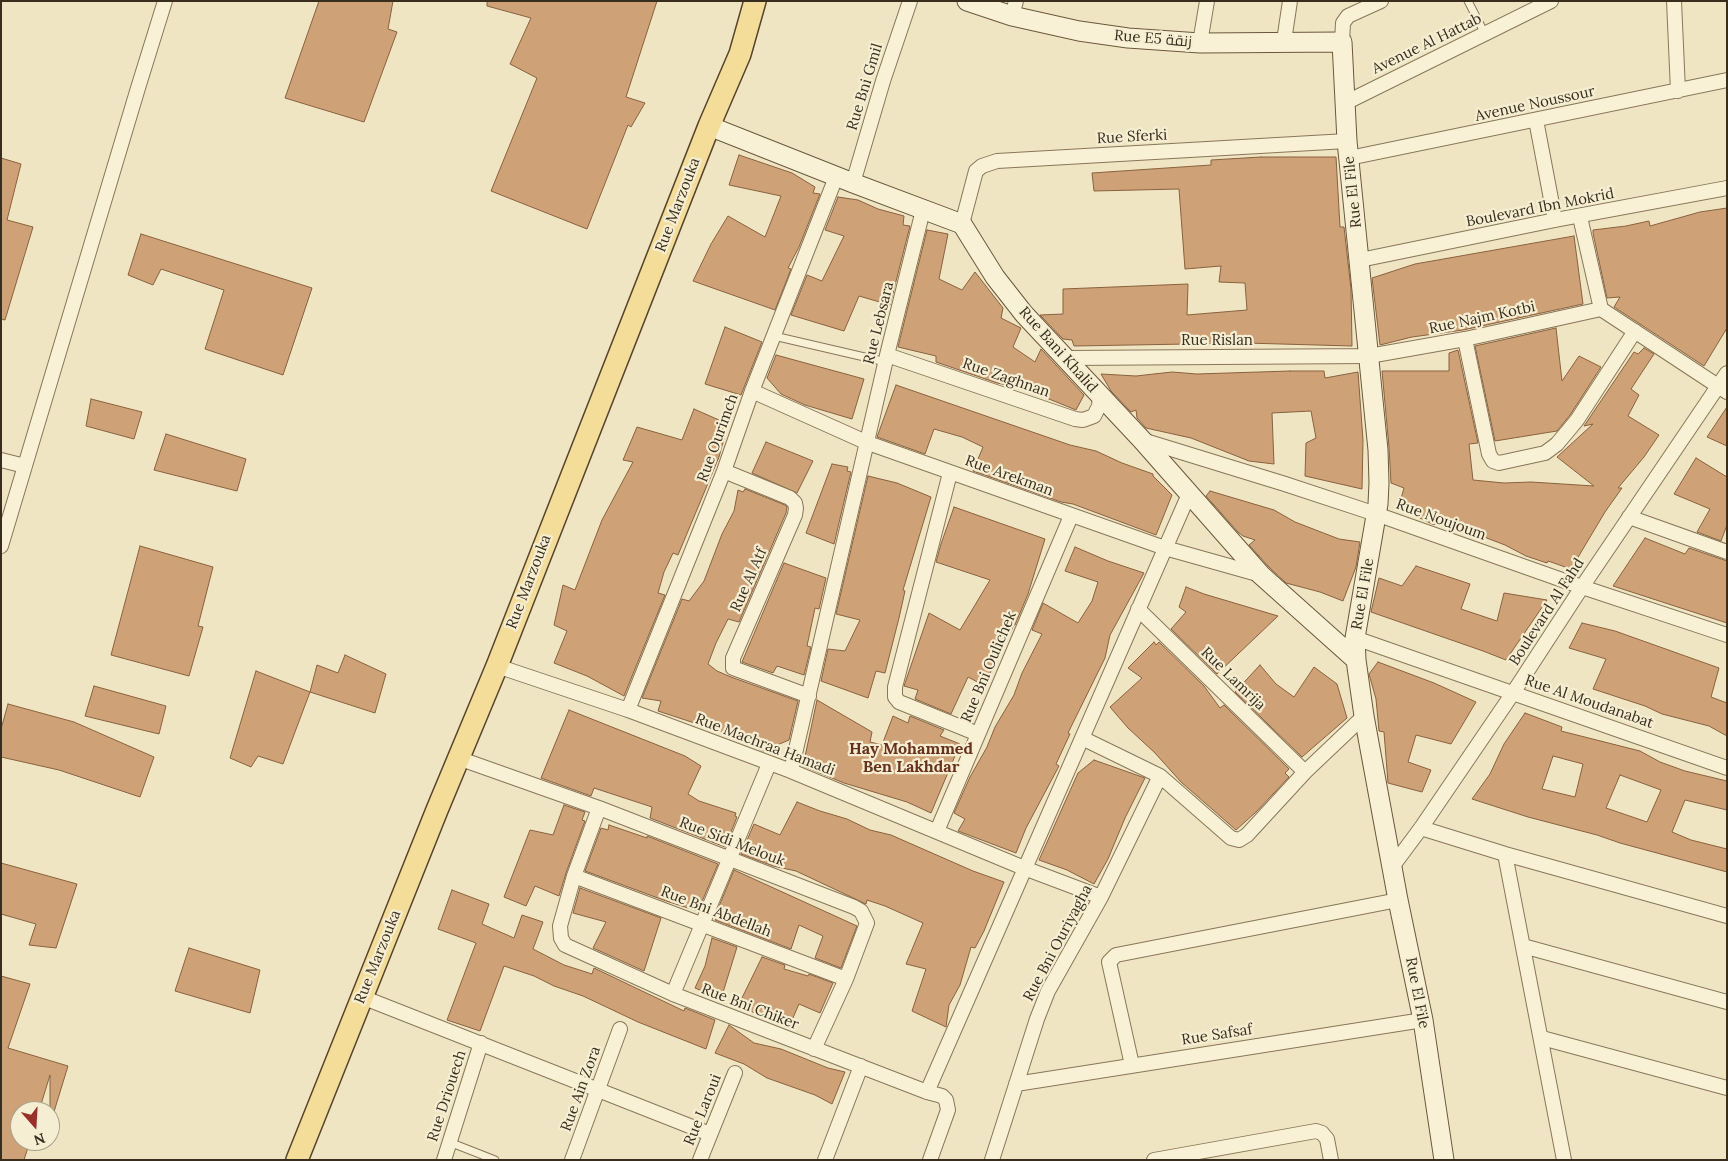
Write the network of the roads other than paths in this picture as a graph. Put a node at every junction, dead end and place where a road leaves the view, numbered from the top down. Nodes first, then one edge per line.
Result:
1 (166, 1) edge
2 (755, 1) edge
3 (910, 1) edge
4 (967, 1) edge
5 (1208, 1) edge
6 (1290, 1) edge
7 (1381, 1) edge
8 (1468, 1) edge
9 (1551, 1) edge
10 (1674, 1) edge
11 (1014, 9) edge
12 (1343, 32) junction
13 (1485, 34) junction
14 (1284, 41) junction
15 (1200, 43) junction
16 (1727, 80) edge
17 (1678, 91) junction
18 (1345, 103) junction
19 (1536, 120) junction
20 (709, 126) junction
21 (1348, 150) junction
22 (845, 180) junction
23 (1727, 188) edge
24 (923, 210) junction
25 (1580, 217) junction
26 (1555, 220) junction
27 (962, 224) junction
28 (1360, 260) junction
29 (1601, 308) junction
30 (1636, 331) junction
31 (774, 336) junction
32 (1465, 339) junction
33 (1369, 356) junction
34 (1066, 358) junction
35 (886, 359) junction
36 (1727, 373) edge
37 (1722, 389) edge
38 (752, 391) junction
39 (1100, 396) junction
40 (1142, 440) junction
41 (868, 443) junction
42 (1, 460) edge
43 (25, 466) junction
44 (724, 471) junction
45 (950, 472) junction
46 (1189, 494) junction
47 (1376, 514) junction
48 (1071, 516) junction
49 (1630, 517) junction
50 (1, 546) edge
51 (1165, 548) junction
52 (1727, 552) edge
53 (1261, 575) junction
54 (1582, 587) junction
55 (1138, 609) junction
56 (1727, 635) edge
57 (1355, 638) junction
58 (1356, 660) junction
59 (497, 666) junction
60 (1513, 693) junction
61 (809, 696) junction
62 (628, 710) junction
63 (1364, 716) junction
64 (978, 734) junction
65 (1082, 738) junction
66 (458, 758) junction
67 (769, 764) junction
68 (1727, 768) edge
69 (791, 771) junction
70 (1305, 772) junction
71 (1160, 776) junction
72 (599, 808) junction
73 (1421, 828) junction
74 (937, 831) junction
75 (1505, 854) junction
76 (730, 859) junction
77 (1392, 867) junction
78 (1024, 868) junction
79 (574, 876) junction
80 (1100, 897) junction
81 (1398, 900) junction
82 (1727, 916) edge
83 (703, 924) junction
84 (1522, 946) junction
85 (846, 979) junction
86 (673, 994) junction
87 (362, 996) junction
88 (1727, 1002) edge
89 (1423, 1020) junction
90 (620, 1029) dead end
91 (1542, 1038) junction
92 (481, 1043) junction
93 (814, 1049) junction
94 (1132, 1065) junction
95 (861, 1066) junction
96 (735, 1073) dead end
97 (1016, 1084) junction
98 (1727, 1088) edge
99 (598, 1089) junction
100 (926, 1092) junction
101 (710, 1134) junction
102 (449, 1142) junction
103 (994, 1154) edge
104 (297, 1160) edge
105 (444, 1160) edge
106 (495, 1160) edge
107 (572, 1160) edge
108 (700, 1160) edge
109 (825, 1160) edge
110 (930, 1160) edge
111 (1004, 1160) edge
112 (1154, 1160) edge
113 (1331, 1160) edge
114 (1444, 1160) edge
115 (1564, 1160) edge

1 - 43 street
2 - 20 main road, Rue Marzouka
3 - 22 street, Rue Bni Gmil
4 - 11 street, Rue E5 زنقة
5 - 15 street
6 - 14 street
7 - 12 street
8 - 13 lane
9 - 13 street, Avenue Al Hattab
10 - 17 street
11 - 15 street, Rue E5 زنقة
12 - 14 street, Rue E5 زنقة
12 - 18 street, Rue El File
13 - 18 street, Avenue Al Hattab
14 - 15 street, Rue E5 زنقة
16 - 17 street, Avenue Noussour
17 - 19 street, Avenue Noussour
18 - 21 street, Rue El File
19 - 21 street, Avenue Noussour
19 - 26 street
20 - 22 street
20 - 59 main road, Rue Marzouka
21 - 27 street, Rue Sferki
21 - 28 street, Rue El File
22 - 24 street
22 - 31 street, Rue Ourimch
23 - 25 street, Boulevard Ibn Mokrid
24 - 27 street
24 - 35 street, Rue Lebsara
25 - 26 street, Boulevard Ibn Mokrid
25 - 29 street
26 - 28 street, Boulevard Ibn Mokrid
27 - 34 street, Rue Bani Khalid
28 - 33 street, Rue El File
29 - 30 street
29 - 32 street, Rue Najm Kotbi
30 - 32 street
30 - 37 street
31 - 35 lane
31 - 38 street, Rue Ourimch
32 - 33 street, Rue Najm Kotbi
33 - 34 street, Rue Rislan
33 - 47 street, Rue El File
34 - 39 street, Rue Bani Khalid
35 - 39 street, Rue Zaghnan
35 - 41 street, Rue Lebsara
36 - 37 street, Boulevard Al Fahd
37 - 49 street, Boulevard Al Fahd
38 - 41 street, Rue Arekman
38 - 44 street, Rue Ourimch
39 - 40 street, Rue Bani Khalid
40 - 46 street, Rue Bani Khalid
40 - 47 street, Rue Noujoum
41 - 45 street, Rue Arekman
41 - 61 street, Rue Lebsara
42 - 43 street
43 - 50 street
44 - 61 street, Rue Al Atf
44 - 62 street, Rue Ourimch
45 - 48 street, Rue Arekman
45 - 64 street
46 - 51 street
46 - 53 street, Rue Bani Khalid
47 - 54 street, Rue Noujoum
47 - 57 street, Rue El File
48 - 51 street, Rue Arekman
48 - 64 street, Rue Bni Oulichek
49 - 52 street
49 - 54 street, Boulevard Al Fahd
51 - 53 street, Rue Arekman
51 - 55 street
53 - 58 street, Rue Bani Khalid
54 - 56 street, Rue Noujoum
54 - 60 street, Boulevard Al Fahd
55 - 65 street
55 - 70 street, Rue Lamrija
57 - 58 street, Rue El File
57 - 60 street, Rue Al Moudanabat
58 - 63 street, Rue El File
59 - 62 street, Rue Machraa Hamadi
59 - 66 main road, Rue Marzouka
60 - 68 street, Rue Al Moudanabat
60 - 73 street, Boulevard Al Fahd
61 - 69 street, Rue Lebsara
62 - 67 street, Rue Machraa Hamadi
63 - 70 street
63 - 77 street, Rue El File
64 - 74 street, Rue Bni Oulichek
65 - 71 street
65 - 78 street
66 - 72 street, Rue Sidi Melouk
66 - 87 main road, Rue Marzouka
67 - 69 street, Rue Machraa Hamadi
67 - 76 street
69 - 74 street, Rue Machraa Hamadi
70 - 71 street
71 - 80 street, Rue Bni Ouriyagha
72 - 76 street, Rue Sidi Melouk
72 - 79 street
73 - 75 street
73 - 77 street, Boulevard Al Fahd
74 - 78 street, Rue Machraa Hamadi
75 - 82 street
75 - 84 street
76 - 83 street
76 - 85 street, Rue Sidi Melouk
77 - 81 street, Rue El File
78 - 80 street, Rue Machraa Hamadi
78 - 100 street
79 - 83 street, Rue Bni Abdellah
79 - 86 street, Rue Bni Chiker
80 - 97 street, Rue Bni Ouriyagha
81 - 89 street, Rue El File
81 - 94 street
83 - 85 street, Rue Bni Abdellah
83 - 86 street
84 - 88 street
84 - 91 street
85 - 93 street
86 - 93 street, Rue Bni Chiker
87 - 92 street
87 - 104 main road, Rue Marzouka
89 - 94 street, Rue Safsaf
89 - 114 street, Rue El File
90 - 99 street, Rue Ain Zora
91 - 98 street
91 - 115 street
92 - 99 street
92 - 102 street, Rue Driouech
93 - 95 street, Rue Bni Chiker
94 - 97 street, Rue Safsaf
95 - 100 street, Rue Bni Chiker
95 - 109 street
96 - 101 street, Rue Laroui
97 - 103 street, Rue Bni Ouriyagha
99 - 101 street
99 - 107 street, Rue Ain Zora
100 - 110 street, Rue Bni Chiker
101 - 108 street, Rue Laroui
102 - 105 street, Rue Driouech
102 - 106 lane
103 - 111 street
112 - 113 street

